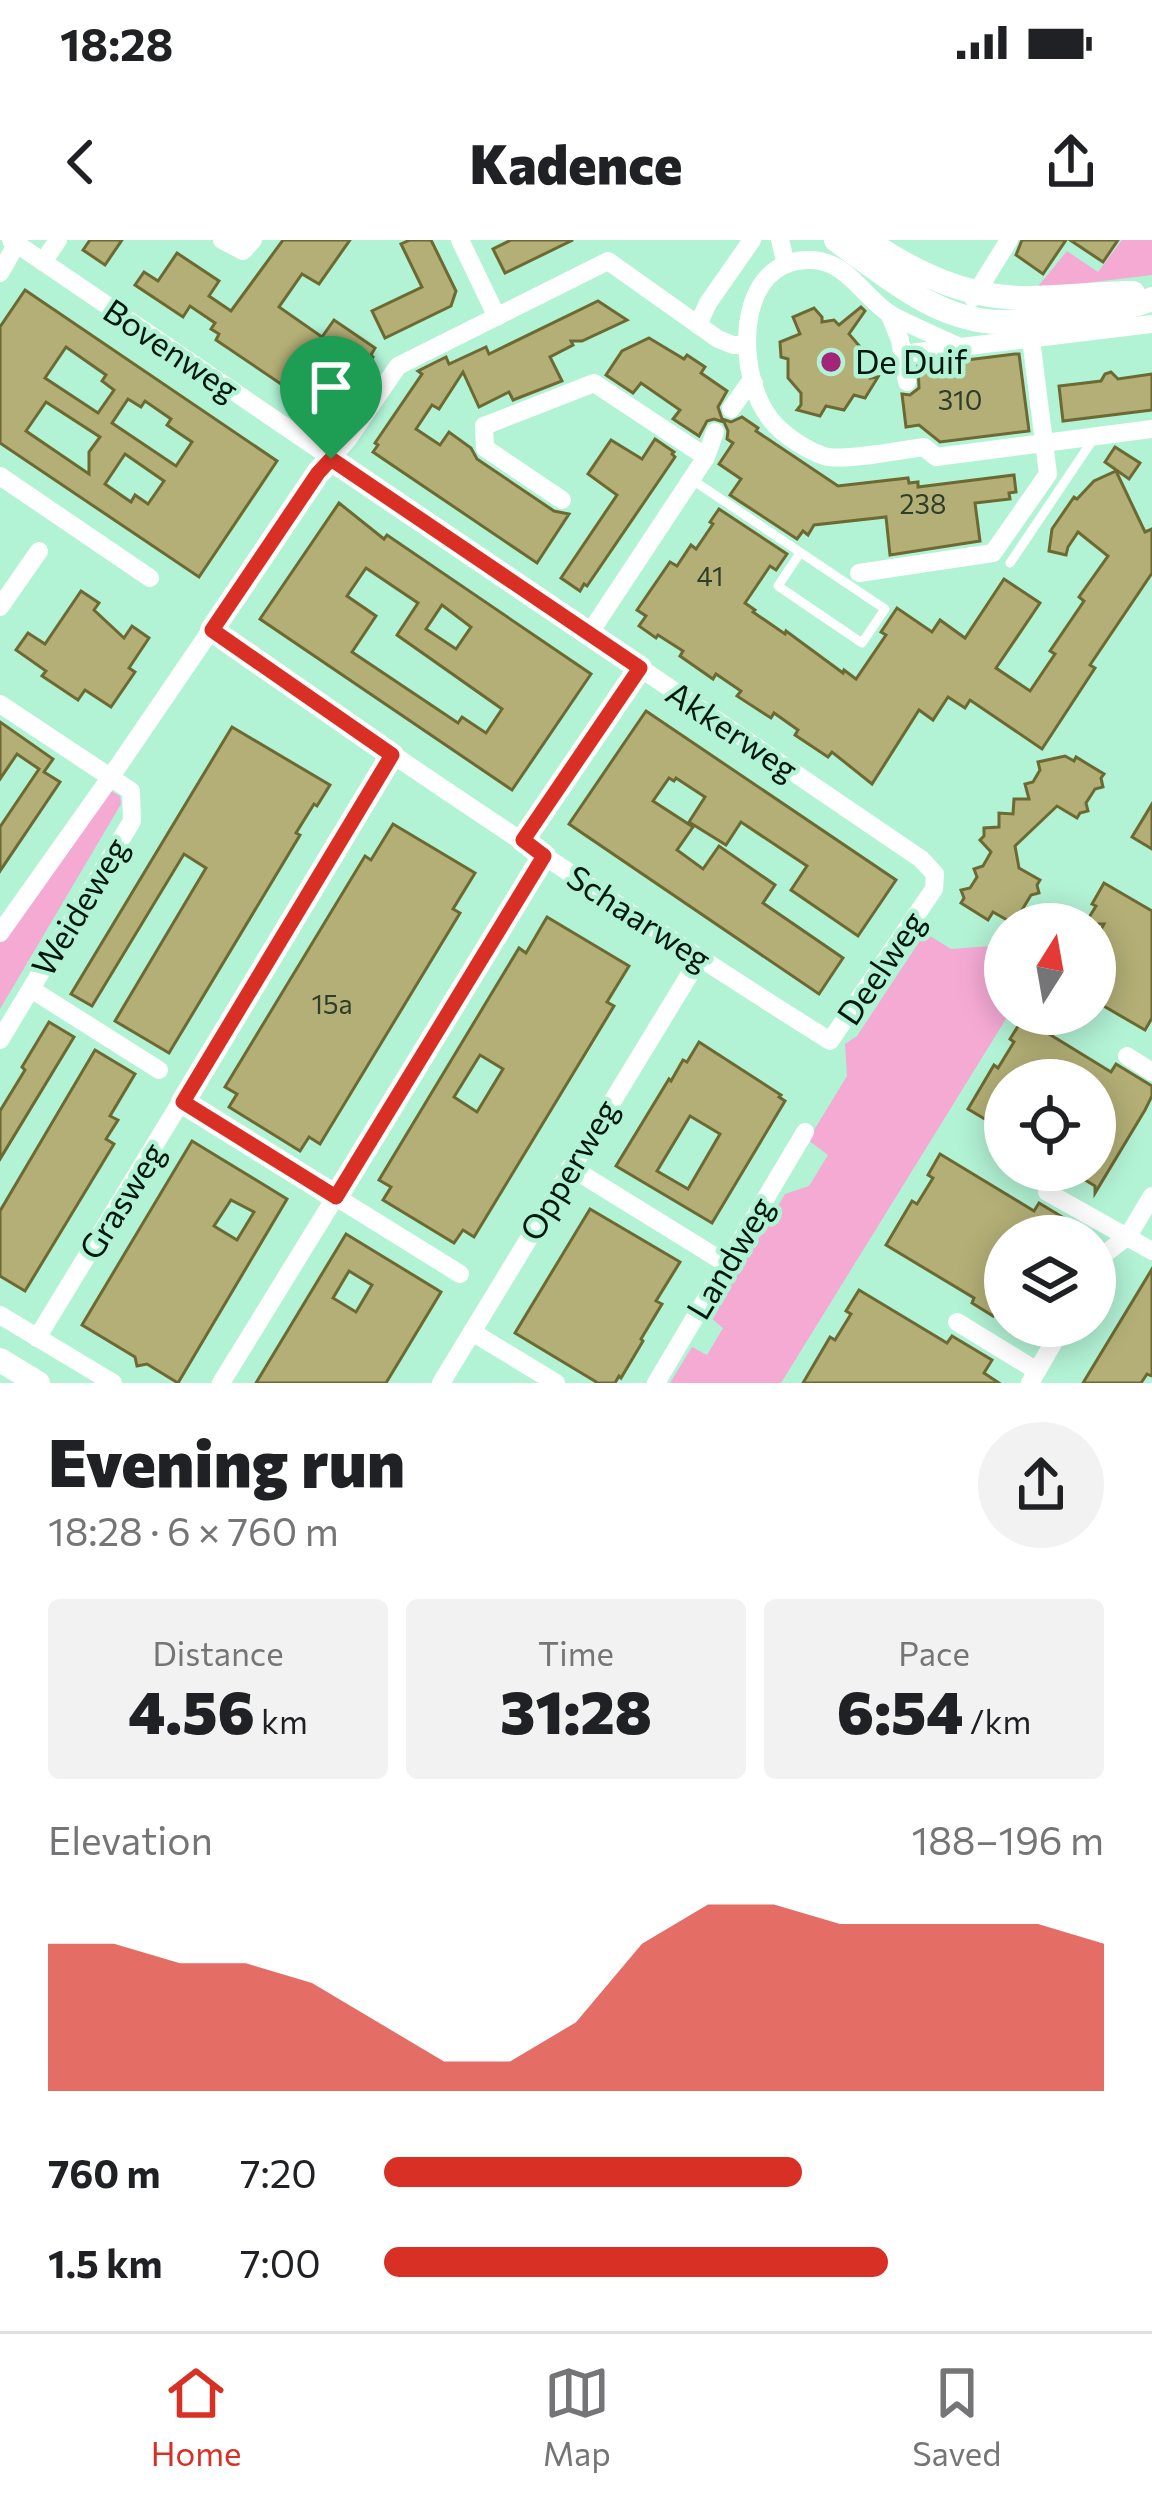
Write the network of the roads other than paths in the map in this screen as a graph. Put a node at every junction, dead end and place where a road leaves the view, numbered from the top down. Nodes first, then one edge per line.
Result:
1 (58, 240) edge
2 (223, 240) edge
3 (254, 240) edge
4 (460, 240) edge
5 (752, 240) edge
6 (780, 240) edge
7 (836, 240) edge
8 (866, 240) edge
9 (1009, 240) edge
10 (13, 242) edge
11 (44, 262) junction
12 (786, 264) junction
13 (0, 273) edge
14 (976, 293) junction
15 (1152, 297) edge
16 (889, 314) junction
17 (959, 316) junction
18 (497, 317) junction
19 (1152, 324) edge
20 (698, 325) junction
21 (1030, 339) junction
22 (745, 345) junction
23 (960, 347) junction
24 (902, 354) junction
25 (907, 382) dead end
26 (754, 383) junction
27 (731, 409) dead end
28 (1152, 429) edge
29 (715, 432) dead end
30 (1096, 436) junction
31 (1044, 442) junction
32 (706, 457) junction
33 (331, 459) junction
34 (0, 476) edge
35 (691, 479) junction
36 (562, 500) dead end
37 (39, 551) dead end
38 (800, 553) junction
39 (1010, 563) dead end
40 (859, 573) dead end
41 (150, 578) dead end
42 (0, 607) edge
43 (212, 630) junction
44 (589, 634) junction
45 (640, 668) junction
46 (0, 704) edge
47 (392, 755) junction
48 (110, 778) junction
49 (523, 840) junction
50 (895, 842) joint
51 (544, 856) junction
52 (0, 933) edge
53 (699, 958) junction
54 (31, 989) junction
55 (0, 1040) edge
56 (830, 1041) joint
57 (1127, 1056) dead end
58 (159, 1070) dead end
59 (1152, 1072) edge
60 (183, 1102) junction
61 (805, 1132) dead end
62 (571, 1167) junction
63 (1047, 1192) dead end
64 (1152, 1196) edge
65 (336, 1197) junction
66 (1127, 1236) junction
67 (1116, 1245) edge
68 (1152, 1251) edge
69 (727, 1264) junction
70 (460, 1274) dead end
71 (0, 1315) edge
72 (957, 1322) dead end
73 (472, 1332) junction
74 (38, 1338) junction
75 (1052, 1347) edge
76 (0, 1360) edge
77 (1034, 1377) edge
78 (38, 1383) edge
79 (112, 1383) edge
80 (221, 1383) edge
81 (441, 1383) edge
82 (556, 1383) edge
83 (656, 1383) edge

1 - 11 street
2 - 3 street
4 - 18 street
5 - 20 street
6 - 12 street
7 - 17 main road
8 - 14 main road
9 - 14 street
10 - 11 street, Bovenweg
10 - 13 street
11 - 33 street, Bovenweg
12 - 16 street
12 - 22 street
14 - 15 main road
14 - 17 street
15 - 17 main road
16 - 23 street
16 - 24 street
18 - 20 street, Weideweg
18 - 33 street, Weideweg
19 - 21 street
20 - 22 street
21 - 23 street
21 - 31 street
22 - 26 street
23 - 24 street
24 - 25 street
26 - 27 street
26 - 31 street
28 - 30 street
29 - 32 street
30 - 31 street
30 - 39 lane
31 - 40 street
32 - 35 street
32 - 36 street
33 - 43 street, Weideweg
33 - 44 street, Akkerweg
34 - 41 street
35 - 38 lane
35 - 44 street
37 - 42 street
38 - 38 lane
43 - 47 street, Schaarweg
43 - 48 street, Weideweg
44 - 45 street, Akkerweg
45 - 49 street
45 - 50 street, Akkerweg
46 - 48 street
47 - 49 street, Schaarweg
47 - 60 street, Grasweg
48 - 52 street, Weideweg
48 - 54 street, Weideweg
49 - 51 street, Schaarweg
50 - 56 street, Deelweg
51 - 53 street, Schaarweg
51 - 65 street
53 - 56 street, Schaarweg
53 - 62 street, Opperweg
54 - 55 street, Weideweg
54 - 58 street
57 - 59 street
60 - 65 street
60 - 74 street, Grasweg
61 - 69 street, Landweg
62 - 69 street
62 - 73 street, Opperweg
63 - 66 street
64 - 66 street
65 - 70 street
65 - 80 street
66 - 67 street
66 - 68 street
69 - 83 street, Landweg
71 - 74 street
72 - 77 street
73 - 81 street, Opperweg
73 - 82 street
74 - 79 street
75 - 77 street
76 - 78 main road

